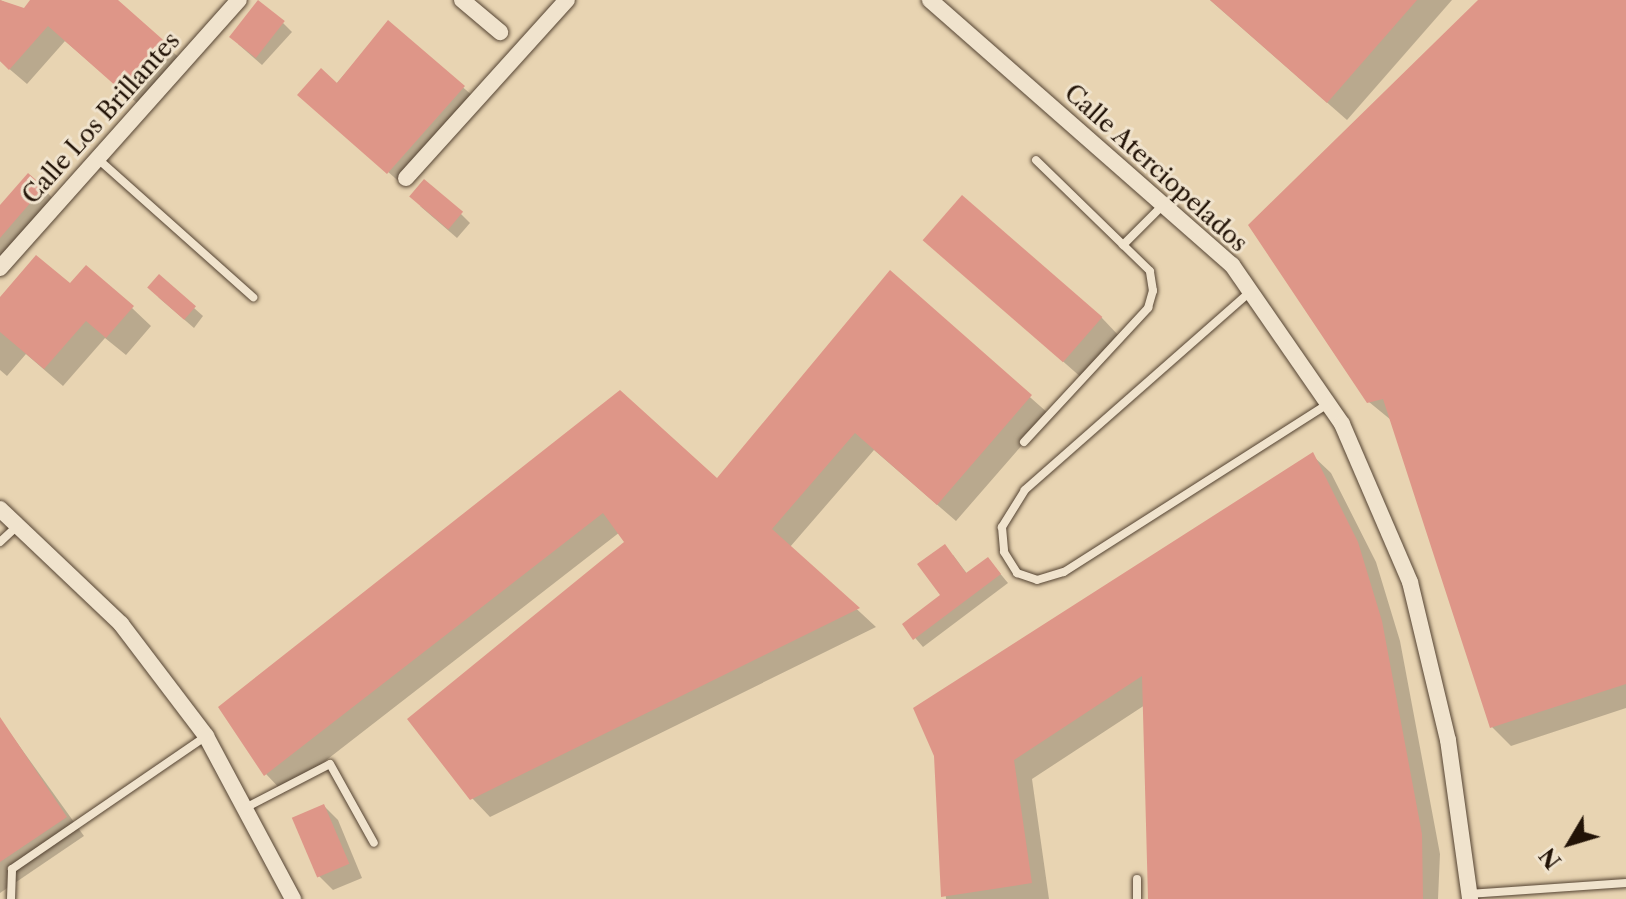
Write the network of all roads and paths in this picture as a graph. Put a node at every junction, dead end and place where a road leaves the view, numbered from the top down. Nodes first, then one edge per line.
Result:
1 (239, 0) edge
2 (462, 0) edge
3 (567, 0) edge
4 (930, 0) edge
5 (500, 32) dead end
6 (98, 159) junction
7 (1036, 160) dead end
8 (406, 178) dead end
9 (1163, 205) junction
10 (1123, 245) junction
11 (0, 268) edge
12 (1250, 292) junction
13 (253, 297) dead end
14 (1328, 404) junction
15 (1024, 442) dead end
16 (0, 509) edge
17 (18, 525) junction
18 (0, 542) edge
19 (206, 736) junction
20 (247, 807) junction
21 (374, 843) dead end
22 (1137, 879) dead end
23 (1626, 883) edge
24 (1470, 897) edge
25 (11, 899) edge
26 (293, 899) edge
27 (1137, 899) edge

1 - 6 street, Calle Los Brillantes
2 - 5 street
3 - 8 street
4 - 9 street, Calle Aterciopelados
6 - 11 street, Calle Los Brillantes
6 - 13 lane
7 - 10 lane
9 - 10 lane
9 - 12 street, Calle Aterciopelados
10 - 15 lane
12 - 14 street, Calle Aterciopelados
12 - 14 lane
14 - 24 street, Calle Aterciopelados
16 - 17 street
17 - 18 lane
17 - 19 street
19 - 20 street
19 - 25 lane
20 - 21 lane
20 - 26 street
22 - 27 lane
23 - 24 lane

